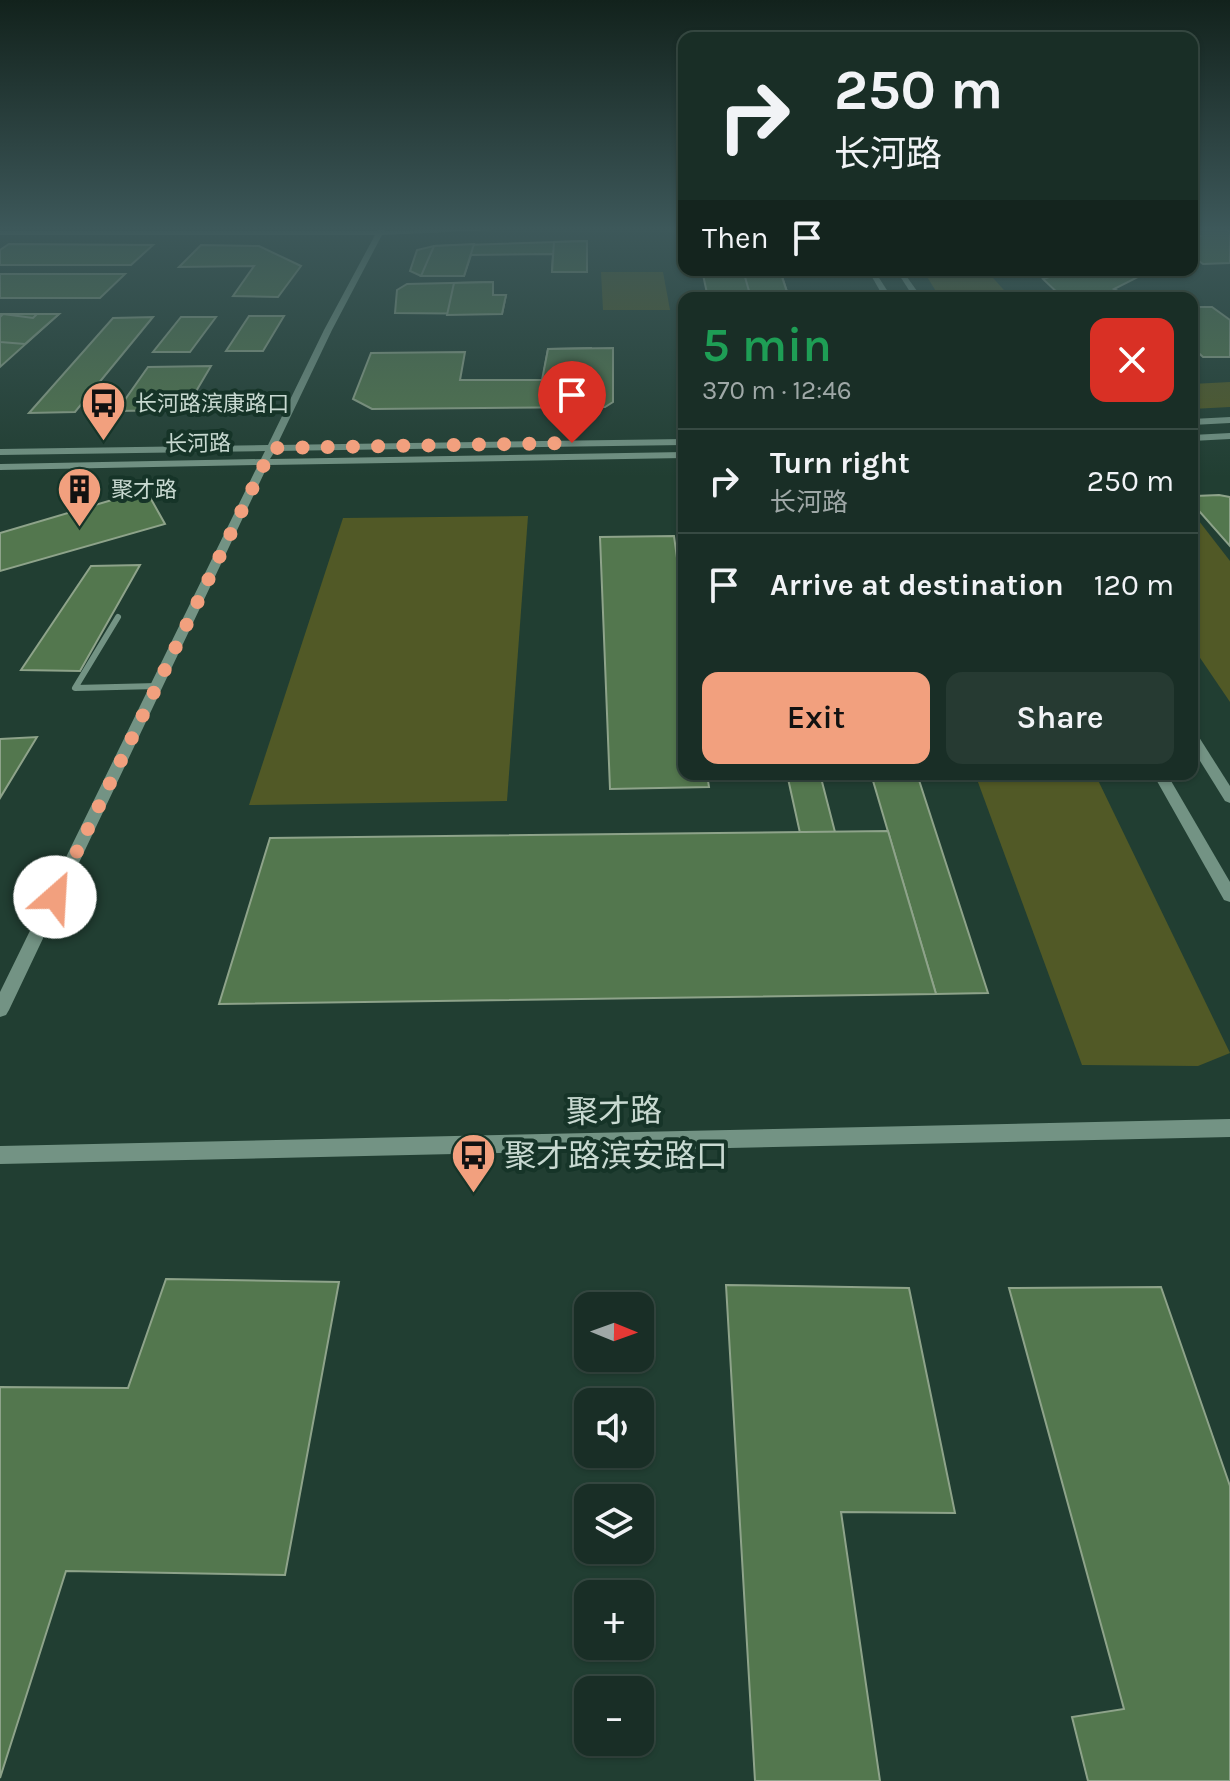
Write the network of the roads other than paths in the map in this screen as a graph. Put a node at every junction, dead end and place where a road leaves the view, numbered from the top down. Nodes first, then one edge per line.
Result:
1 (341, 311) edge
2 (1230, 420) edge
3 (1198, 422) edge
4 (1230, 436) edge
5 (1198, 438) edge
6 (678, 442) edge
7 (0, 452) edge
8 (269, 455) junction
9 (678, 455) edge
10 (0, 467) edge
11 (118, 617) dead end
12 (158, 686) junction
13 (1198, 747) edge
14 (1163, 780) edge
15 (1230, 798) edge
16 (1230, 896) edge
17 (0, 1010) edge
18 (1230, 1128) edge
19 (0, 1155) edge

1 - 8 street
2 - 3 street
4 - 5 street
6 - 8 street, 长河路
7 - 8 street, 长河路
8 - 9 street, 长河路
8 - 10 street, 长河路
8 - 12 street
11 - 12 street
12 - 17 street
13 - 15 street
14 - 16 street
18 - 19 street, 聚才路

